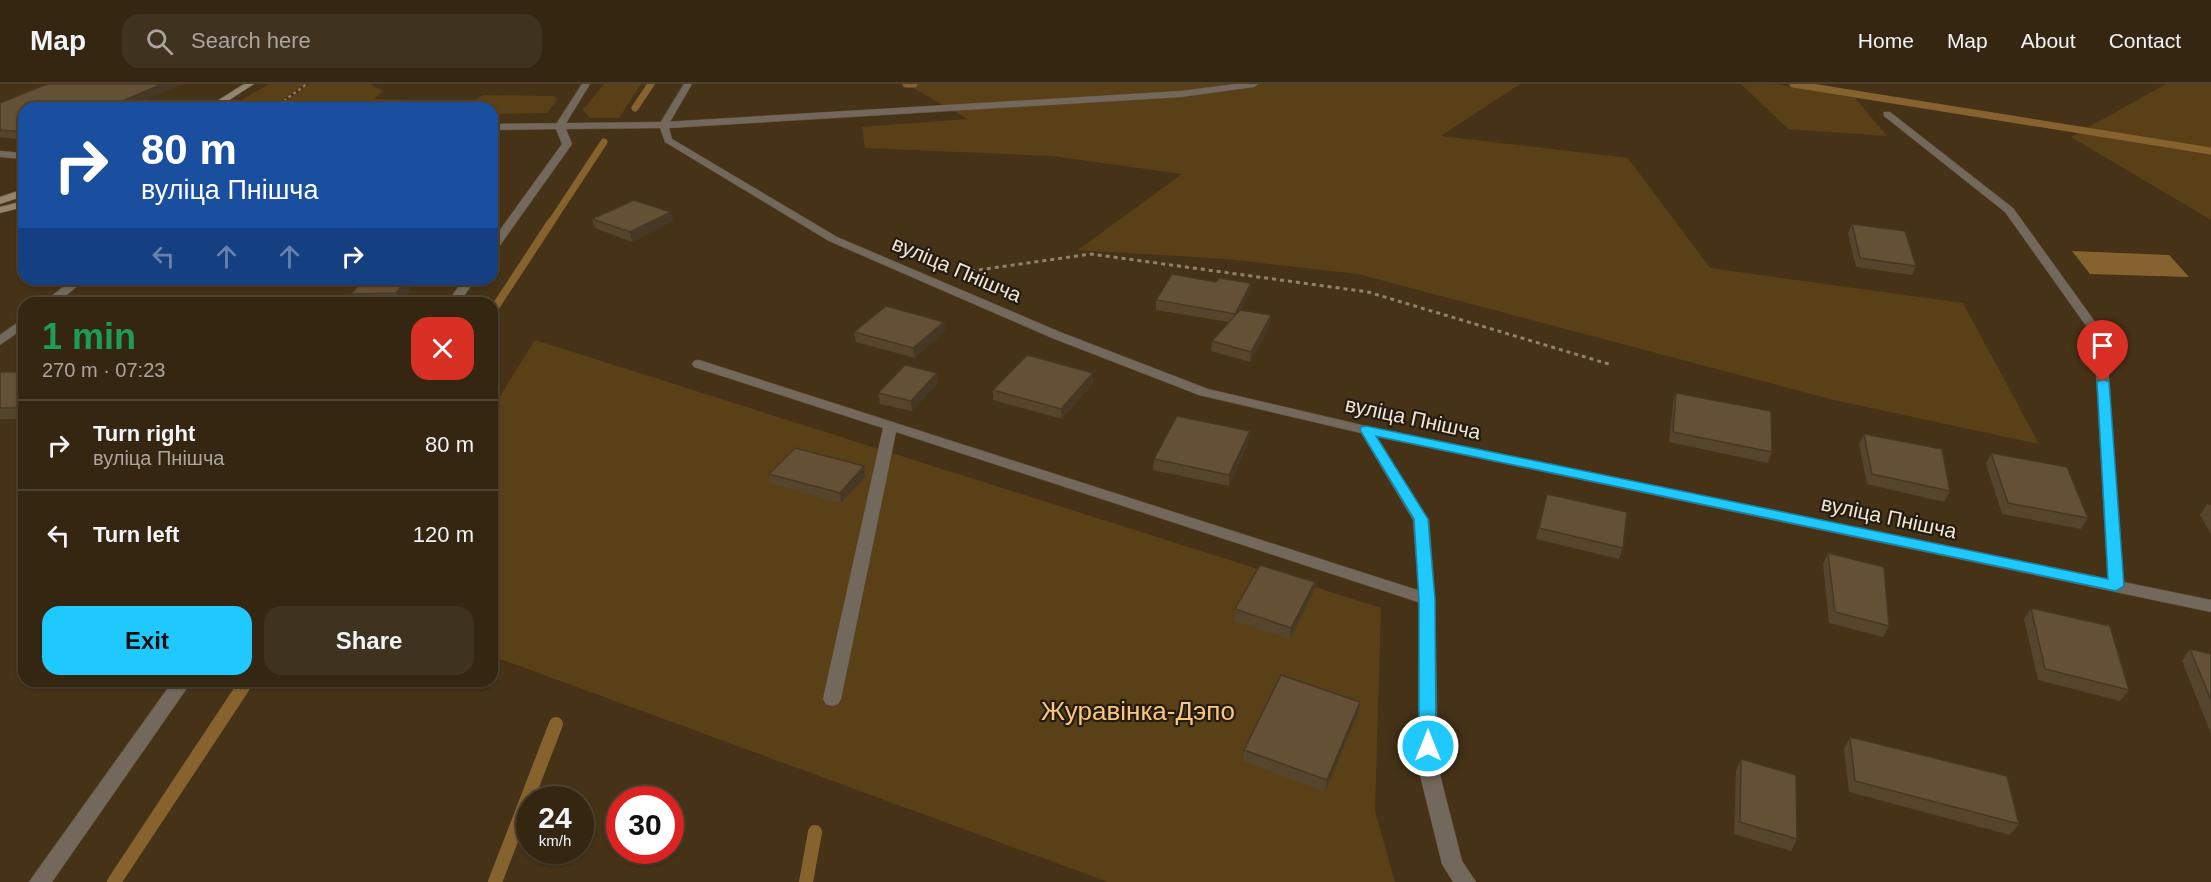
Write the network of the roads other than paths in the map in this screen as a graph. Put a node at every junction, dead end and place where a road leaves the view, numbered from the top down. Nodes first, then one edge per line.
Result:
1 (250, 84) edge
2 (586, 84) edge
3 (688, 84) edge
4 (1254, 84) edge
5 (221, 102) edge
6 (1887, 114) dead end
7 (664, 125) junction
8 (560, 126) junction
9 (498, 127) edge
10 (0, 154) edge
11 (18, 156) edge
12 (18, 194) edge
13 (0, 201) edge
14 (18, 206) edge
15 (0, 210) edge
16 (498, 241) edge
17 (72, 285) edge
18 (57, 297) edge
19 (18, 327) edge
20 (0, 341) edge
21 (699, 364) dead end
22 (890, 426) junction
23 (1366, 430) junction
24 (2116, 586) junction
25 (1427, 599) junction
26 (2211, 606) edge
27 (179, 687) edge
28 (832, 699) dead end
29 (39, 882) edge
30 (1465, 882) edge

1 - 5 main road
2 - 8 street
3 - 7 street
4 - 7 street
6 - 24 street
7 - 8 street
7 - 23 street, вуліца Пнішча
8 - 9 street
8 - 16 street
10 - 11 street
12 - 13 main road
14 - 15 main road
17 - 18 street
19 - 20 street
21 - 22 street
22 - 25 street
22 - 28 street
23 - 24 street, вуліца Пнішча
23 - 25 street
24 - 26 street, вуліца Пнішча
25 - 30 street
27 - 29 street

